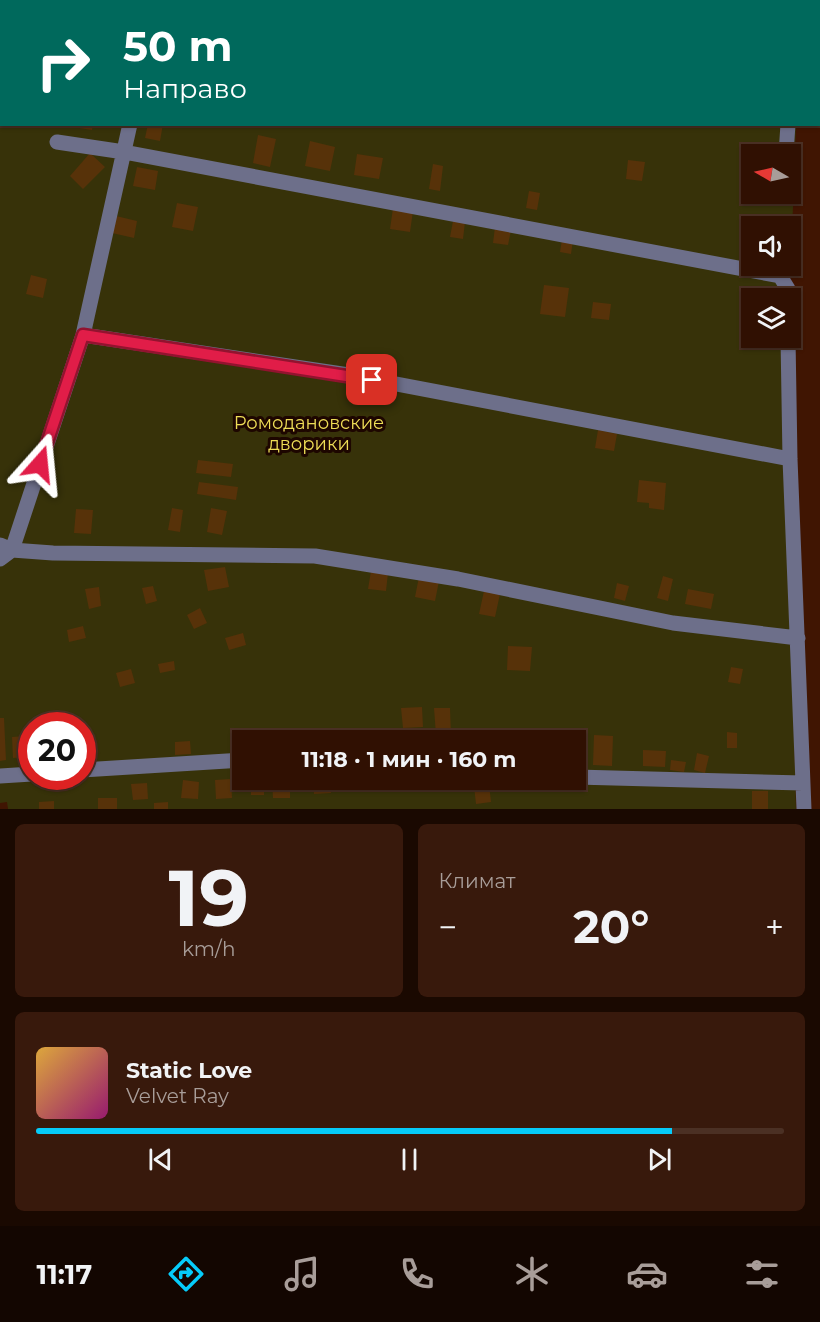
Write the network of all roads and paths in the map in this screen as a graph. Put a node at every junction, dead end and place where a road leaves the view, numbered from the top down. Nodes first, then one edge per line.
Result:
1 (130, 126) edge
2 (788, 126) edge
3 (57, 142) dead end
4 (787, 144) edge
5 (124, 152) junction
6 (788, 288) edge
7 (83, 335) junction
8 (788, 348) edge
9 (790, 459) junction
10 (4, 551) edge
11 (798, 638) junction
12 (232, 761) edge
13 (96, 769) edge
14 (18, 775) edge
15 (0, 776) edge
16 (586, 777) edge
17 (803, 783) junction
18 (804, 809) edge

1 - 5 lane
2 - 4 lane
3 - 5 lane
5 - 6 lane
5 - 7 lane
7 - 9 lane
7 - 10 lane
8 - 9 lane
9 - 11 lane
10 - 11 lane
11 - 17 lane
12 - 13 lane
14 - 15 lane
16 - 17 lane
17 - 18 lane

